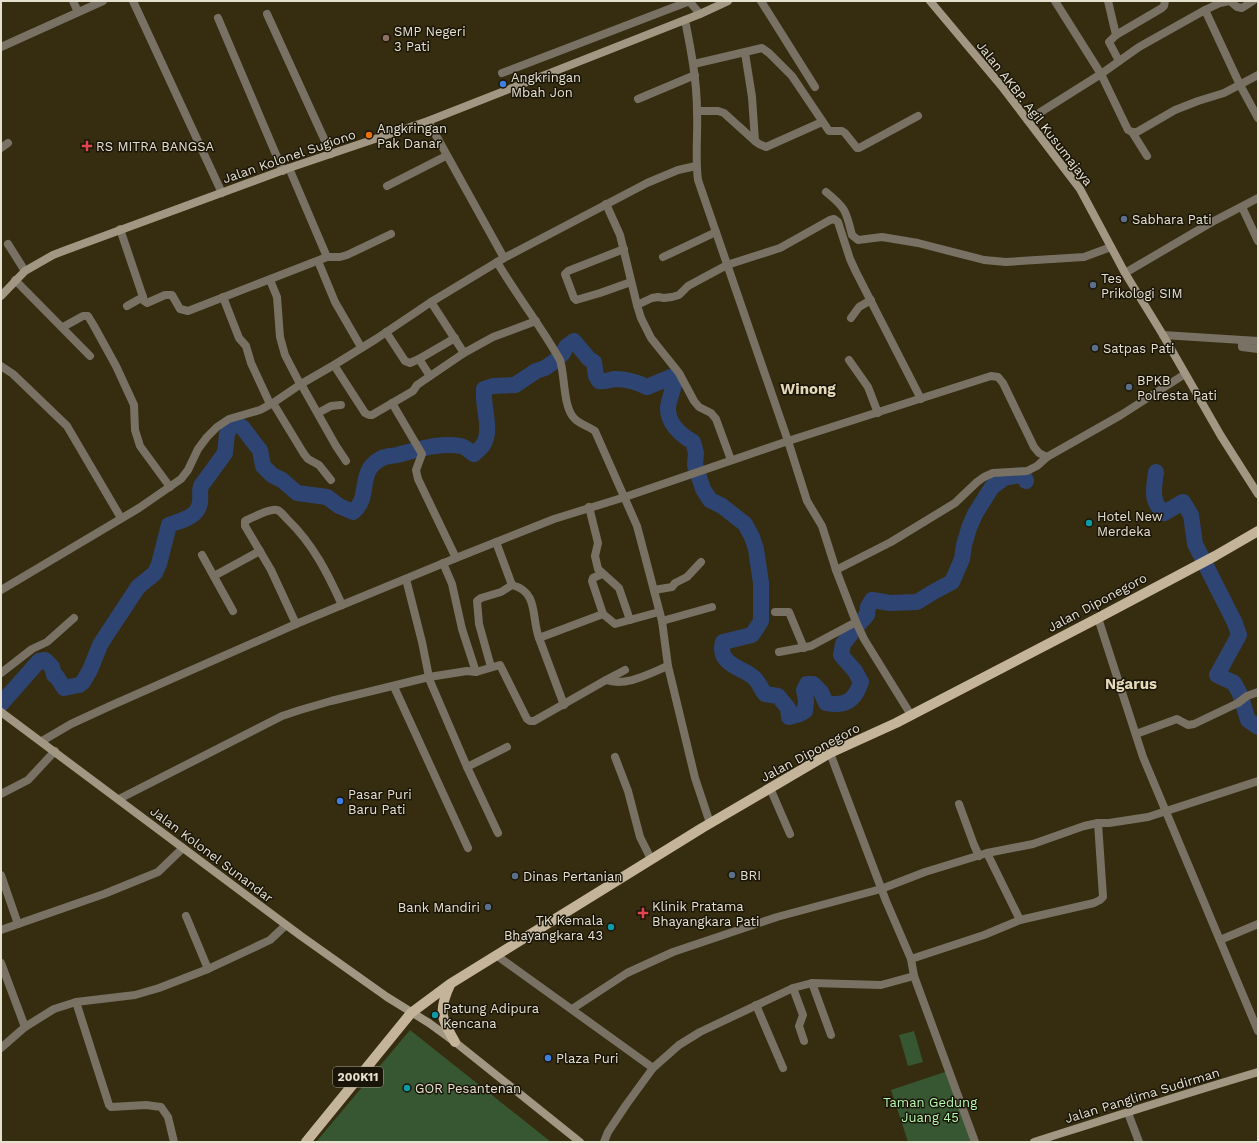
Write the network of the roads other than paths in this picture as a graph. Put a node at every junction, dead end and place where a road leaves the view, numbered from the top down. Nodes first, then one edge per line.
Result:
1 (73, 1) edge
2 (103, 1) edge
3 (133, 1) edge
4 (690, 1) edge
5 (728, 1) edge
6 (761, 1) edge
7 (930, 1) edge
8 (1055, 1) edge
9 (1108, 1) edge
10 (1165, 1) edge
11 (1229, 1) edge
12 (1253, 1) edge
13 (1205, 10) junction
14 (78, 12) junction
15 (267, 14) dead end
16 (700, 14) junction
17 (218, 18) dead end
18 (685, 20) junction
19 (1116, 36) junction
20 (1, 47) edge
21 (745, 53) junction
22 (1119, 60) junction
23 (694, 64) junction
24 (502, 73) dead end
25 (1100, 74) junction
26 (695, 75) junction
27 (1258, 75) edge
28 (1240, 85) junction
29 (815, 87) dead end
30 (638, 99) dead end
31 (697, 112) junction
32 (918, 116) dead end
33 (1258, 118) edge
34 (1028, 120) junction
35 (428, 121) junction
36 (822, 122) junction
37 (1132, 132) junction
38 (755, 141) junction
39 (331, 154) junction
40 (446, 156) junction
41 (1147, 156) dead end
42 (696, 166) junction
43 (286, 169) junction
44 (387, 186) dead end
45 (826, 192) dead end
46 (222, 193) junction
47 (1258, 198) edge
48 (606, 204) junction
49 (1242, 206) junction
50 (120, 229) junction
51 (716, 232) junction
52 (391, 234) dead end
53 (1258, 241) edge
54 (8, 244) dead end
55 (1110, 247) junction
56 (624, 249) junction
57 (327, 257) junction
58 (662, 257) dead end
59 (501, 260) junction
60 (318, 261) junction
61 (727, 265) junction
62 (25, 271) junction
63 (1125, 273) junction
64 (15, 280) junction
65 (270, 280) junction
66 (632, 282) junction
67 (1, 296) edge
68 (143, 297) junction
69 (223, 297) junction
70 (871, 300) junction
71 (431, 302) junction
72 (637, 305) junction
73 (127, 306) dead end
74 (851, 318) dead end
75 (536, 321) junction
76 (63, 327) junction
77 (386, 332) junction
78 (1163, 335) junction
79 (455, 338) junction
80 (1242, 341) junction
81 (1258, 341) edge
82 (362, 347) junction
83 (1258, 349) edge
84 (464, 353) junction
85 (90, 356) dead end
86 (419, 359) junction
87 (850, 360) dead end
88 (334, 365) junction
89 (1, 366) edge
90 (1185, 374) junction
91 (430, 376) junction
92 (301, 384) junction
93 (921, 399) junction
94 (392, 403) junction
95 (271, 404) junction
96 (342, 405) dead end
97 (878, 412) junction
98 (318, 413) junction
99 (788, 441) junction
100 (1047, 457) junction
101 (731, 460) junction
102 (346, 461) dead end
103 (331, 480) dead end
104 (170, 487) junction
105 (1258, 494) edge
106 (625, 497) junction
107 (589, 507) junction
108 (121, 518) junction
109 (1258, 530) edge
110 (496, 542) junction
111 (260, 552) junction
112 (202, 555) dead end
113 (456, 558) junction
114 (701, 562) dead end
115 (443, 563) junction
116 (836, 570) junction
117 (602, 574) junction
118 (214, 576) junction
119 (406, 579) junction
120 (512, 585) junction
121 (1, 590) edge
122 (654, 590) junction
123 (342, 606) junction
124 (712, 606) dead end
125 (233, 611) dead end
126 (659, 612) junction
127 (776, 612) dead end
128 (604, 614) junction
129 (74, 618) dead end
130 (1098, 618) junction
131 (630, 620) junction
132 (662, 621) junction
133 (856, 622) junction
134 (296, 624) junction
135 (539, 638) junction
136 (804, 648) junction
137 (779, 652) dead end
138 (668, 666) junction
139 (491, 667) junction
140 (625, 670) dead end
141 (476, 672) junction
142 (1, 673) edge
143 (430, 679) junction
144 (606, 680) junction
145 (395, 689) dead end
146 (1258, 692) edge
147 (564, 705) junction
148 (2, 712) edge
149 (911, 715) junction
150 (1136, 734) junction
151 (42, 741) junction
152 (507, 747) dead end
153 (55, 751) junction
154 (830, 753) junction
155 (615, 757) dead end
156 (468, 767) junction
157 (1258, 781) edge
158 (770, 788) junction
159 (1, 794) edge
160 (119, 799) junction
161 (959, 804) dead end
162 (1166, 811) junction
163 (710, 823) junction
164 (1098, 823) junction
165 (498, 833) dead end
166 (790, 834) dead end
167 (183, 848) junction
168 (468, 848) dead end
169 (983, 854) junction
170 (651, 859) junction
171 (1, 875) edge
172 (881, 889) junction
173 (186, 916) dead end
174 (1020, 920) junction
175 (18, 924) junction
176 (286, 924) junction
177 (1258, 924) edge
178 (1, 930) edge
179 (1220, 940) junction
180 (496, 956) junction
181 (910, 959) junction
182 (1, 962) edge
183 (208, 969) junction
184 (914, 976) junction
185 (812, 983) junction
186 (450, 984) junction
187 (793, 988) junction
188 (76, 1002) junction
189 (756, 1005) junction
190 (572, 1009) junction
191 (411, 1013) junction
192 (26, 1027) junction
193 (1258, 1031) edge
194 (831, 1035) dead end
195 (804, 1041) dead end
196 (455, 1042) junction
197 (1, 1048) edge
198 (653, 1068) junction
199 (783, 1068) dead end
200 (1258, 1072) edge
201 (1128, 1113) junction
202 (174, 1142) edge
203 (306, 1142) edge
204 (580, 1142) edge
205 (604, 1142) edge
206 (975, 1142) edge
207 (1034, 1142) edge
208 (1139, 1142) edge

1 - 14 street
2 - 14 street
3 - 46 street
4 - 16 street
4 - 24 street
5 - 16 main road, Jalan Kolonel Sugiono
6 - 29 street
7 - 34 main road, Jalan AKBP. Agil Kusumajaya
8 - 25 street
9 - 19 street
10 - 19 street
11 - 12 street
11 - 13 street
13 - 22 street
13 - 28 street
14 - 20 street
15 - 39 street
16 - 18 main road, Jalan Kolonel Sugiono
17 - 43 street
18 - 23 street
18 - 35 main road, Jalan Kolonel Sugiono
19 - 22 street
21 - 23 street
21 - 36 street
21 - 38 street
22 - 25 street
23 - 26 street
25 - 34 street
25 - 37 street
26 - 30 street
26 - 31 street
27 - 28 street
28 - 33 street
28 - 37 street
31 - 38 street
31 - 42 street
32 - 36 street
34 - 55 main road, Jalan AKBP. Agil Kusumajaya
35 - 39 main road, Jalan Kolonel Sugiono
35 - 40 street
36 - 38 street
37 - 41 street
39 - 43 main road, Jalan Kolonel Sugiono
40 - 44 street
40 - 59 street
42 - 48 street
42 - 51 street
43 - 46 main road, Jalan Kolonel Sugiono
43 - 57 street
45 - 55 street
46 - 50 main road, Jalan Kolonel Sugiono
47 - 49 street
48 - 56 street
48 - 59 street
49 - 53 street
49 - 63 street
50 - 62 main road, Jalan Kolonel Sugiono
50 - 68 street
51 - 58 street
51 - 61 street
52 - 57 street
54 - 62 street
55 - 63 main road, Jalan AKBP. Agil Kusumajaya
56 - 66 street
56 - 66 street
57 - 60 street
59 - 71 street
59 - 75 street
60 - 65 street
60 - 82 street
61 - 70 street
61 - 72 street
61 - 99 street
62 - 64 main road, Jalan Kolonel Sugiono
63 - 78 main road, Jalan AKBP. Agil Kusumajaya
64 - 67 main road, Jalan Kolonel Sugiono
64 - 76 street
65 - 69 street
65 - 92 street
66 - 72 street
68 - 69 street
68 - 73 street
69 - 95 street
70 - 74 street
70 - 93 street
71 - 77 street
71 - 79 street
72 - 101 street
75 - 84 street
75 - 106 street
76 - 85 street
76 - 104 street
77 - 82 street
77 - 86 street
78 - 80 street
78 - 90 main road, Jalan AKBP. Agil Kusumajaya
79 - 84 street
79 - 86 street
80 - 81 street
80 - 83 street
82 - 88 street
84 - 91 street
86 - 91 street
87 - 97 street
88 - 92 street
88 - 94 street
89 - 108 street
90 - 100 street
90 - 105 main road, Jalan AKBP. Agil Kusumajaya
91 - 94 street
92 - 95 street
92 - 98 street
93 - 97 street
93 - 100 street
94 - 113 street
95 - 103 street
95 - 104 street
96 - 98 street
97 - 99 street
98 - 102 street
99 - 101 street
99 - 116 street
100 - 116 street
101 - 106 street
104 - 108 street
106 - 107 street
106 - 122 street
107 - 110 street
107 - 117 street
108 - 121 street
109 - 130 main road, Jalan Diponegoro
110 - 113 street
110 - 120 street
111 - 118 street
111 - 123 street
111 - 134 street
112 - 118 street
113 - 115 street
114 - 122 street
115 - 119 street
115 - 141 street
116 - 133 street
117 - 128 street
117 - 131 street
118 - 125 street
119 - 123 street
119 - 143 street
120 - 135 street
120 - 139 street
122 - 126 street
123 - 134 street
124 - 132 street
126 - 131 street
126 - 132 street
127 - 136 street
128 - 131 street
128 - 135 street
129 - 142 street
130 - 149 main road, Jalan Diponegoro
130 - 150 street
132 - 138 street
133 - 136 street
133 - 149 street
134 - 151 street
135 - 147 street
136 - 137 street
138 - 144 street
138 - 163 street
139 - 141 street
139 - 147 street
140 - 144 street
141 - 143 street
143 - 156 street
143 - 160 street
144 - 147 street
145 - 168 street
146 - 150 street
148 - 151 main road, Jalan Kolonel Sunandar
149 - 154 main road, Jalan Diponegoro
150 - 162 street
151 - 153 main road, Jalan Kolonel Sunandar
152 - 156 street
153 - 159 street
153 - 160 main road, Jalan Kolonel Sunandar
154 - 158 main road, Jalan Diponegoro
154 - 172 street
155 - 170 street
156 - 165 street
157 - 162 street
158 - 163 main road, Jalan Diponegoro
158 - 166 street
160 - 167 main road, Jalan Kolonel Sunandar
161 - 169 street
162 - 164 street
162 - 179 street
163 - 170 main road, Jalan Diponegoro
164 - 169 street
164 - 174 street
167 - 175 street
167 - 176 main road, Jalan Kolonel Sunandar
169 - 172 street
169 - 174 street
170 - 180 main road, Jalan Diponegoro
171 - 175 street
172 - 181 street
172 - 190 street
173 - 183 street
174 - 181 street
175 - 178 street
176 - 183 street
176 - 191 main road, Jalan Kolonel Sunandar
177 - 179 street
179 - 193 street
180 - 186 main road, Jalan Diponegoro
180 - 190 street
181 - 184 street
182 - 192 street
183 - 188 street
184 - 185 street
184 - 206 street
185 - 187 street
185 - 194 street
186 - 191 main road, Jalan Diponegoro
186 - 196 main road
187 - 189 street
187 - 195 street
188 - 192 street
188 - 202 street
189 - 198 street
189 - 199 street
190 - 198 street
191 - 196 main road, Jalan Kolonel Sunandar
191 - 203 main road, 200K11
192 - 197 street
196 - 204 main road, Jalan Kolonel Sunandar
198 - 205 street
200 - 201 main road, Jalan Panglima Sudirman
201 - 207 main road, Jalan Panglima Sudirman
201 - 208 street

